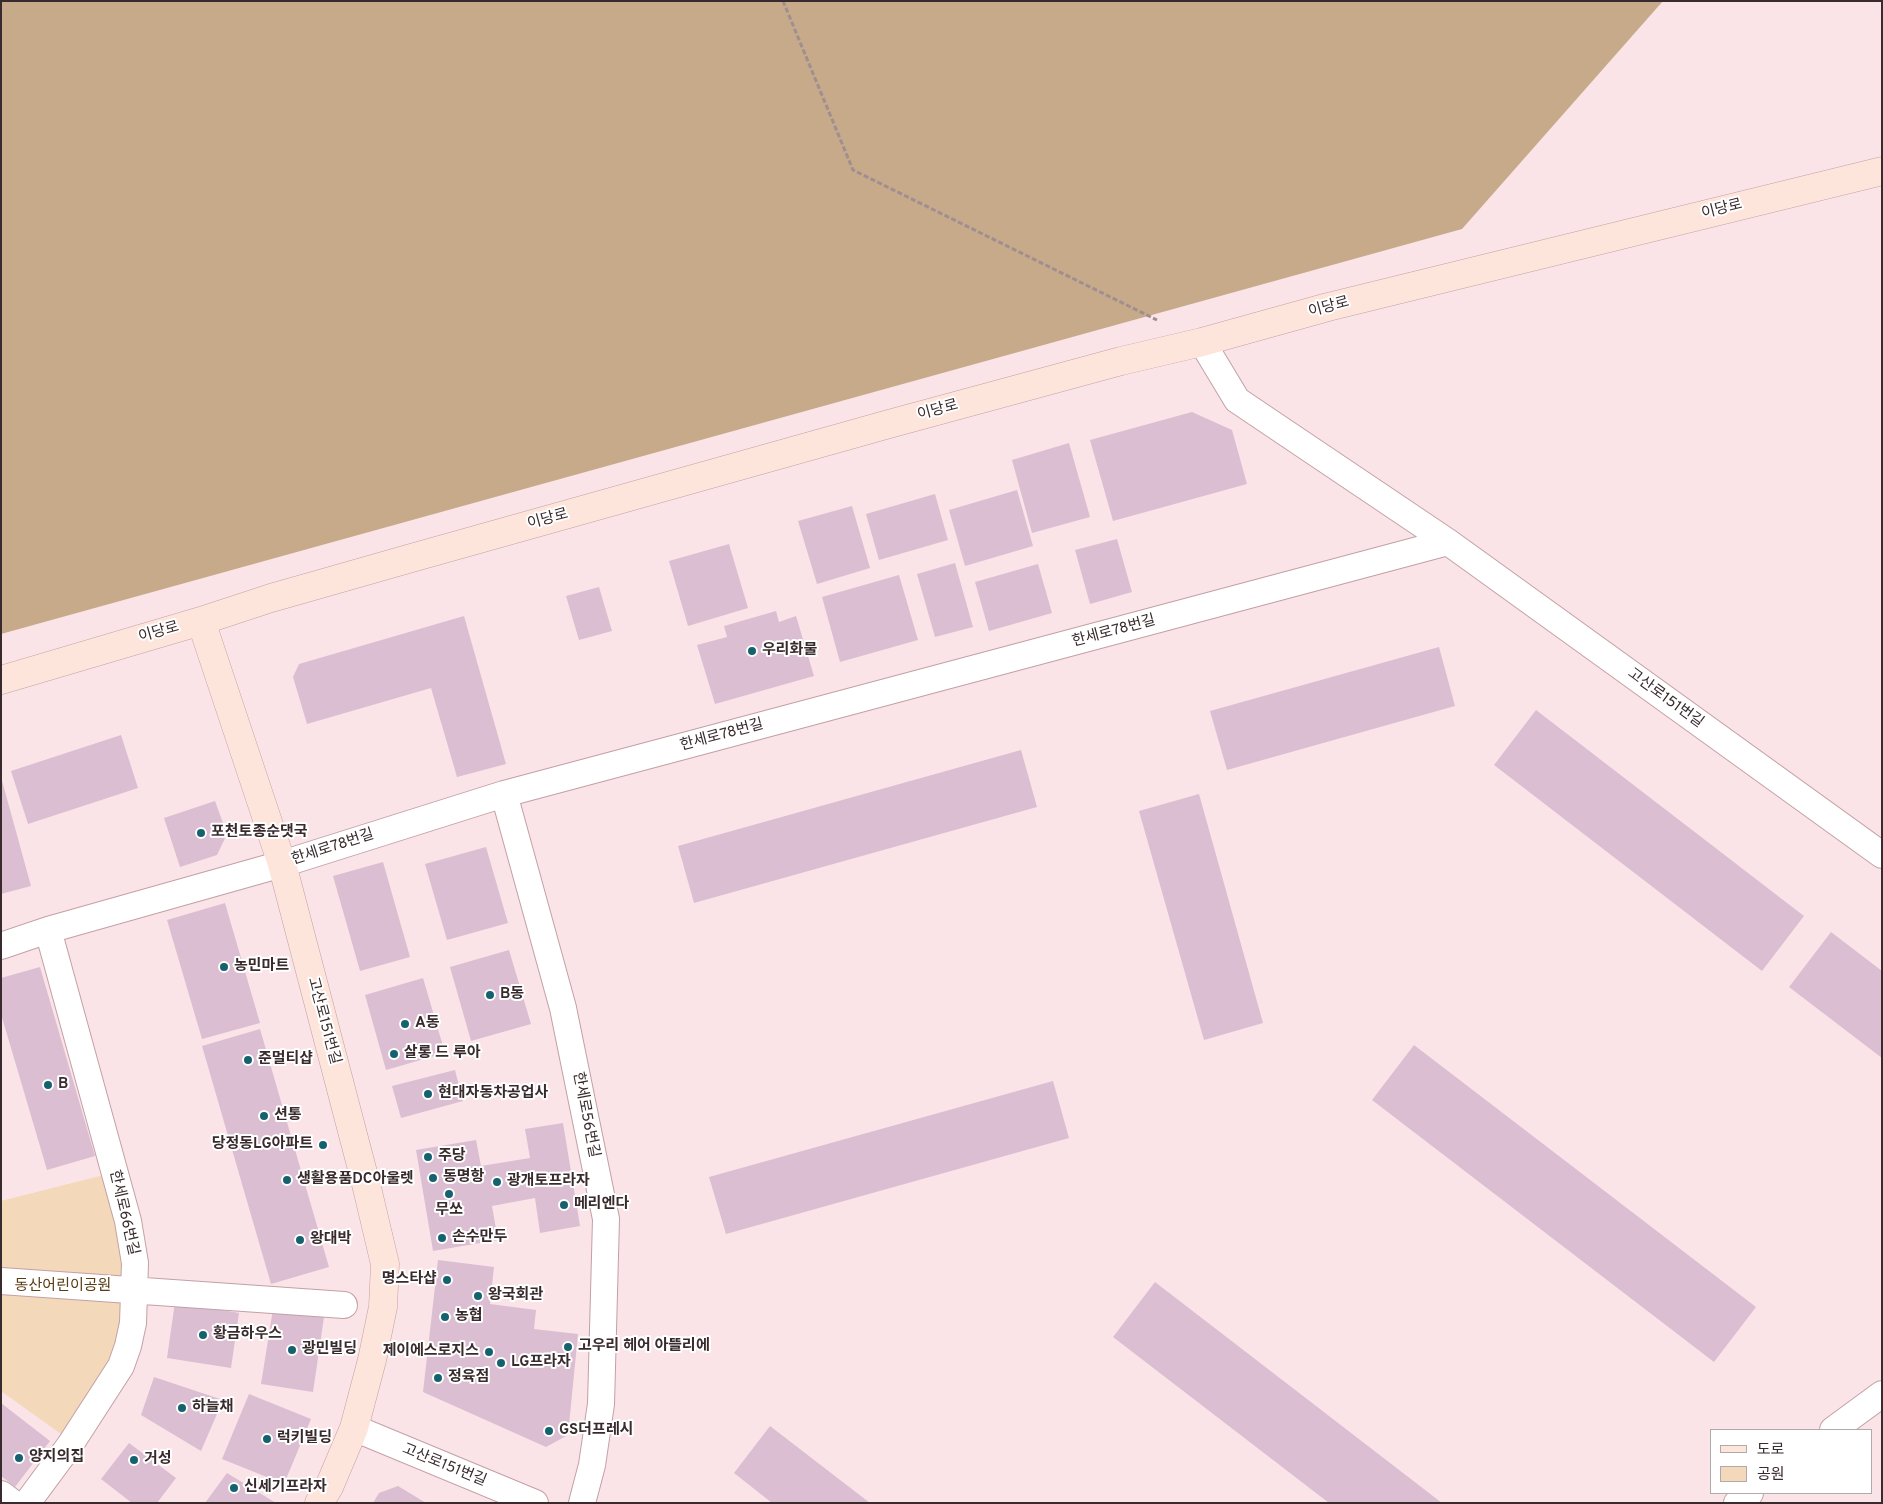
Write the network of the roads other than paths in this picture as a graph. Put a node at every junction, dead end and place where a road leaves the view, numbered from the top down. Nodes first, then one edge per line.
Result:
1 (1882, 171) edge
2 (1202, 342) junction
3 (1448, 542) junction
4 (201, 621) junction
5 (1, 680) edge
6 (504, 794) junction
7 (1882, 855) edge
8 (282, 864) junction
9 (48, 930) junction
10 (1, 946) edge
11 (1, 1281) edge
12 (134, 1290) junction
13 (344, 1305) dead end
14 (1882, 1394) edge
15 (354, 1428) junction
16 (1834, 1429) edge
17 (1, 1494) edge
18 (1749, 1494) edge
19 (13, 1503) edge
20 (27, 1503) edge
21 (319, 1503) edge
22 (535, 1503) edge
23 (582, 1503) edge
24 (1737, 1503) edge

1 - 2 street, 이당로
2 - 3 street, 고산로151번길
2 - 4 street, 이당로
3 - 6 street, 한세로78번길
3 - 7 street, 고산로151번길
4 - 5 street, 이당로
4 - 8 street, 고산로151번길
6 - 8 street, 한세로78번길
6 - 23 street, 한세로56번길
8 - 9 street, 한세로78번길
8 - 15 street, 고산로151번길
9 - 10 street, 한세로78번길
9 - 12 street, 한세로66번길
11 - 12 street
12 - 13 street
12 - 20 street, 한세로66번길
14 - 16 street
15 - 21 street, 고산로151번길
15 - 22 street, 고산로151번길
17 - 19 street
18 - 24 street

